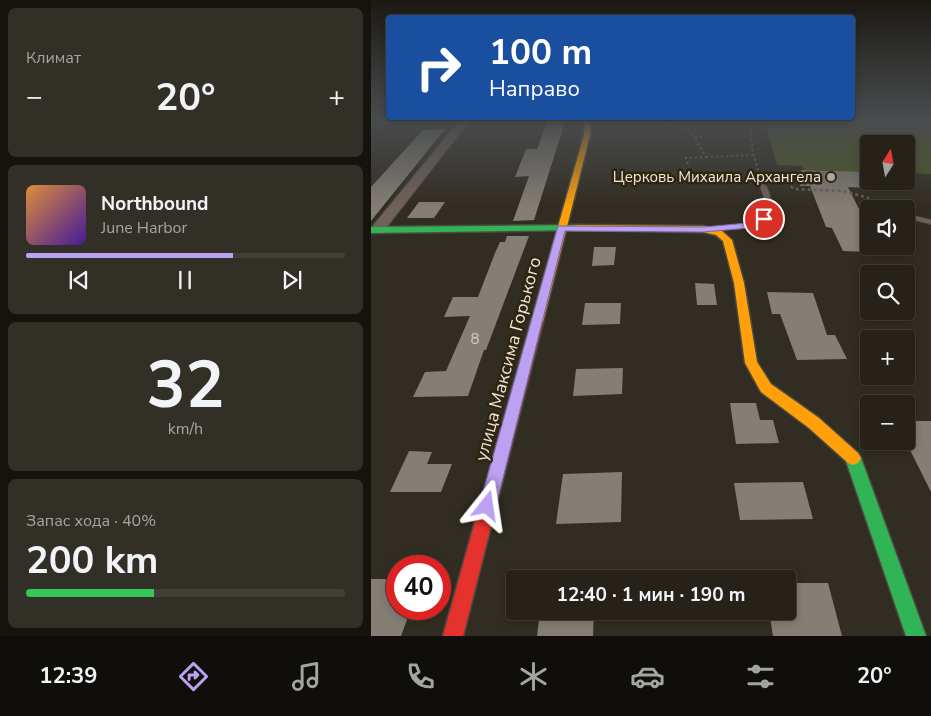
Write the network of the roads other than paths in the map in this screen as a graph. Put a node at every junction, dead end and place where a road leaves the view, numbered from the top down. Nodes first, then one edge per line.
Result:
1 (441, 149) edge
2 (583, 149) edge
3 (760, 178) road end
4 (915, 218) edge
5 (931, 222) edge
6 (561, 228) junction
7 (703, 229) junction
8 (374, 230) edge
9 (453, 636) edge
10 (917, 636) edge

1 - 8 street
2 - 6 street, улица Максима Горького
3 - 7 lane
4 - 5 lane
6 - 7 street
6 - 8 street
6 - 9 street, улица Максима Горького
7 - 10 street

